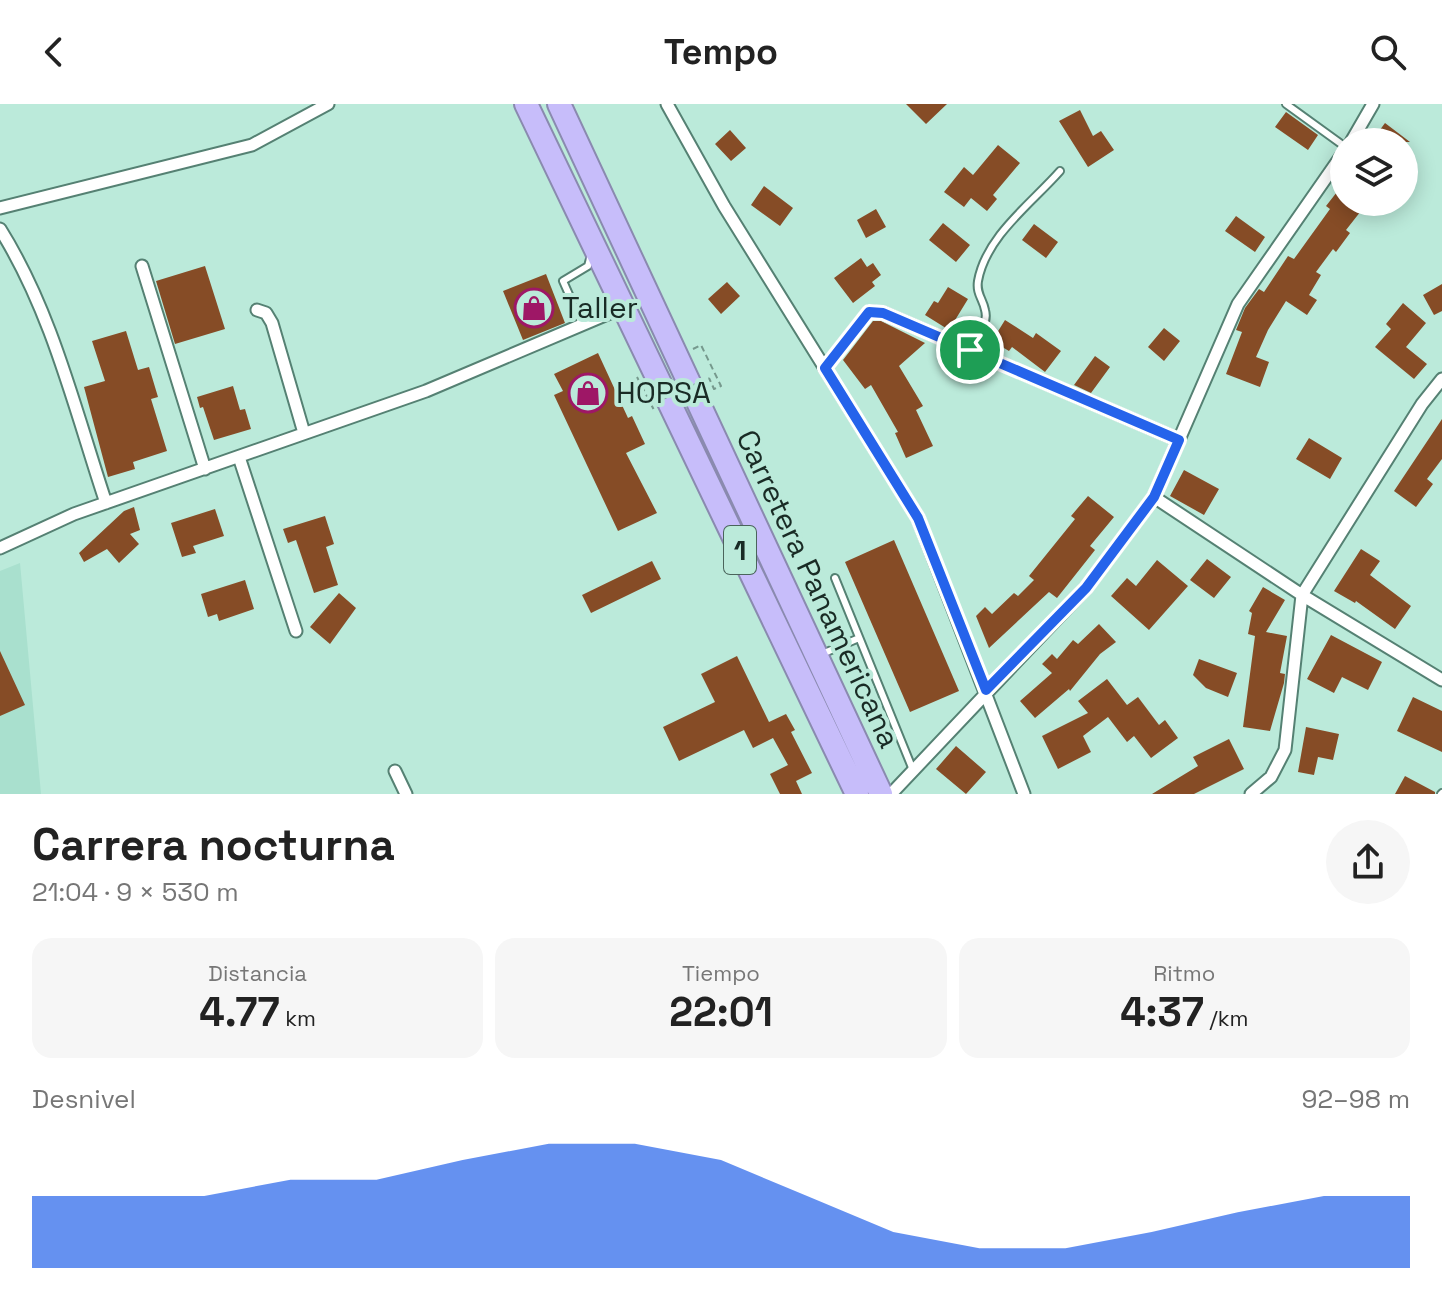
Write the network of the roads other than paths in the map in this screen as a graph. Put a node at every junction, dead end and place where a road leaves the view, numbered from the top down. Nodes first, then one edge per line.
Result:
1 (328, 104) edge
2 (526, 104) edge
3 (559, 104) edge
4 (667, 104) edge
5 (1286, 104) edge
6 (1373, 104) edge
7 (1359, 128) edge
8 (1330, 136) edge
9 (1060, 171) dead end
10 (1330, 172) edge
11 (0, 208) edge
12 (0, 229) edge
13 (594, 244) junction
14 (142, 266) dead end
15 (635, 272) junction
16 (624, 307) junction
17 (257, 310) dead end
18 (583, 326) junction
19 (970, 350) junction
20 (825, 368) junction
21 (1442, 379) edge
22 (304, 433) junction
23 (1179, 440) junction
24 (239, 457) junction
25 (205, 469) junction
26 (1154, 497) junction
27 (106, 503) junction
28 (0, 548) edge
29 (835, 578) dead end
30 (1302, 595) junction
31 (296, 631) dead end
32 (859, 638) junction
33 (816, 657) junction
34 (1442, 680) edge
35 (986, 690) junction
36 (913, 770) junction
37 (395, 771) dead end
38 (876, 789) edge
39 (406, 794) edge
40 (857, 794) edge
41 (891, 794) edge
42 (1024, 794) edge
43 (1251, 794) edge

1 - 11 street
2 - 13 highway, Carretera Panamericana / 1
3 - 15 highway, Carretera Panamericana / 1
4 - 20 street
5 - 8 lane
6 - 7 street
9 - 19 lane
10 - 23 street
12 - 27 street
13 - 16 highway, Carretera Panamericana / 1
13 - 18 lane
14 - 25 street
15 - 16 highway
15 - 33 highway, Carretera Panamericana / 1
16 - 18 street
16 - 40 highway, Carretera Panamericana / 1
17 - 22 street
18 - 22 street
19 - 20 street
19 - 23 street
20 - 35 street
21 - 30 street
22 - 24 street
23 - 26 street
24 - 25 street
24 - 31 street
25 - 27 street
26 - 30 street
26 - 35 street
27 - 28 street
29 - 32 lane
30 - 34 street
30 - 43 street
32 - 33 lane
32 - 36 lane
33 - 38 highway, Carretera Panamericana / 1
35 - 36 street
35 - 42 street
36 - 41 street
37 - 39 street

